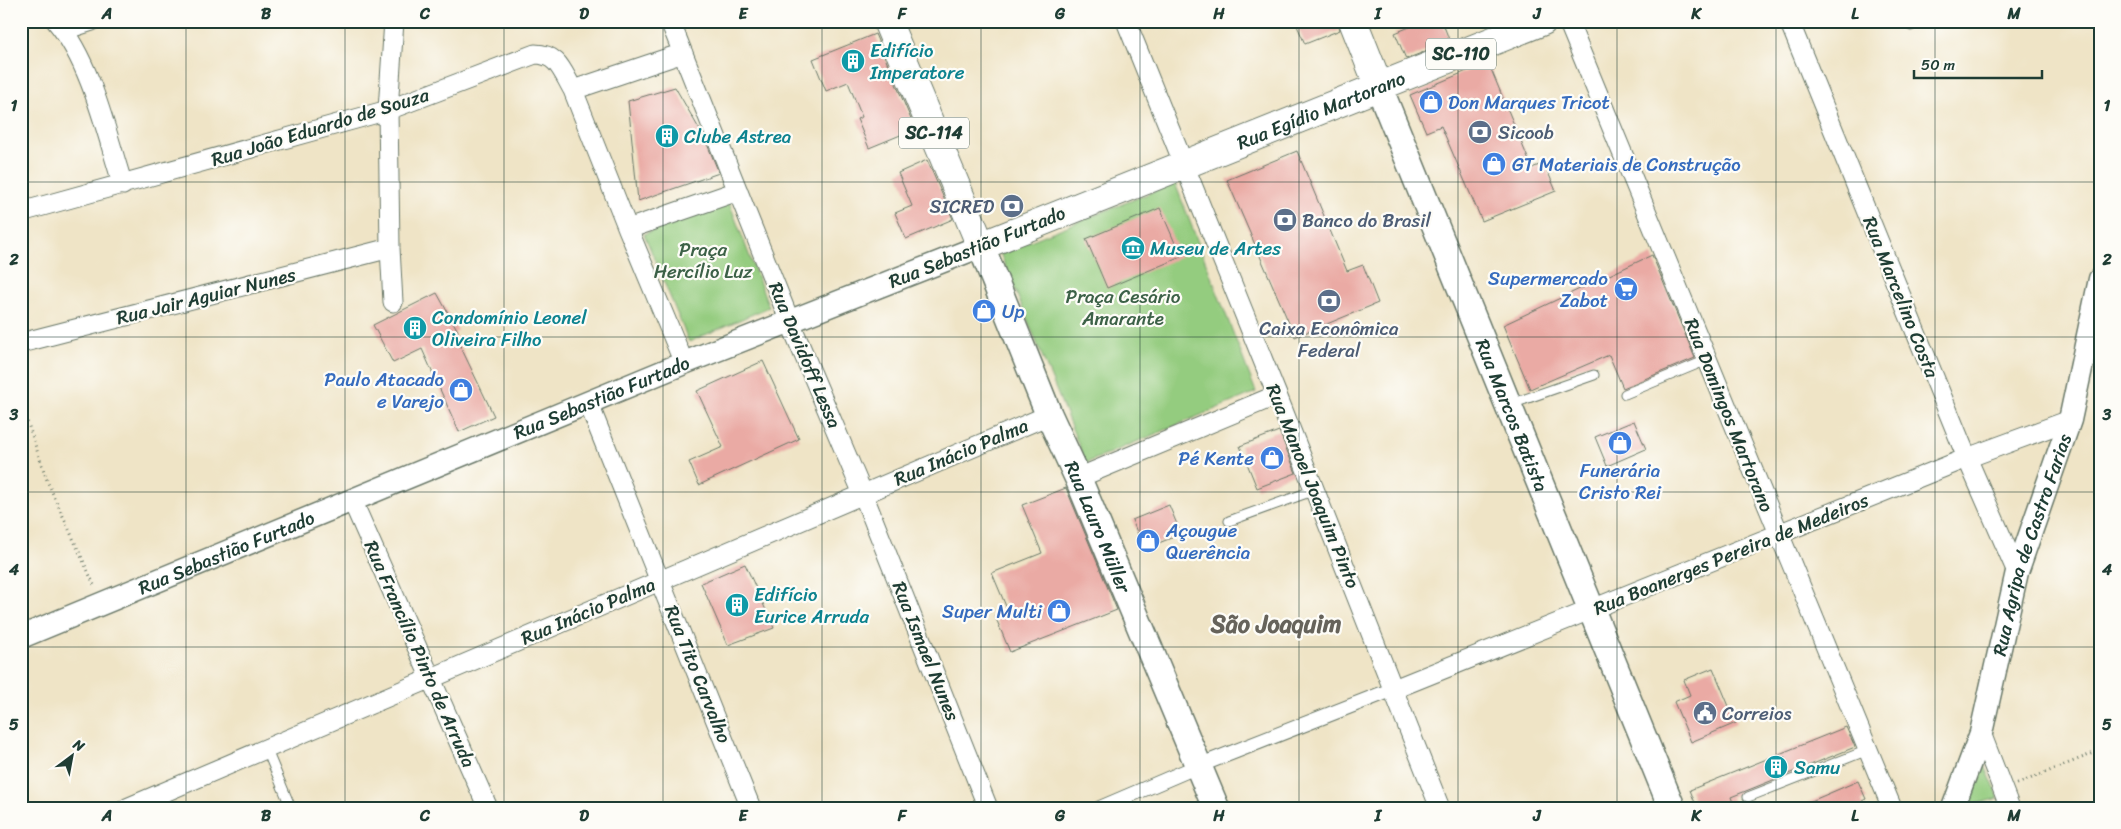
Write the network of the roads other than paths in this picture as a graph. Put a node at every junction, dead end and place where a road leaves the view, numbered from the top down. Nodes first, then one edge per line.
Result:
1 (92, 21) edge
2 (394, 21) edge
3 (670, 21) edge
4 (887, 21) edge
5 (1126, 21) edge
6 (1353, 21) edge
7 (1543, 21) edge
8 (1568, 21) edge
9 (1789, 21) edge
10 (60, 26) edge
11 (683, 53) junction
12 (1379, 87) junction
13 (573, 90) junction
14 (388, 110) junction
15 (1183, 165) junction
16 (123, 185) junction
17 (738, 191) junction
18 (21, 212) edge
19 (628, 229) junction
20 (981, 246) junction
21 (390, 248) junction
22 (2100, 279) edge
23 (393, 302) dead end
24 (790, 322) junction
25 (21, 344) edge
26 (1707, 360) junction
27 (684, 362) junction
28 (1594, 375) dead end
29 (1626, 394) dead end
30 (1277, 395) junction
31 (588, 402) junction
32 (1508, 405) junction
33 (1049, 415) junction
34 (2070, 420) junction
35 (1967, 458) junction
36 (1078, 478) junction
37 (1315, 490) junction
38 (864, 494) junction
39 (352, 500) junction
40 (1229, 521) dead end
41 (1778, 534) junction
42 (2017, 572) junction
43 (661, 580) junction
44 (1592, 610) junction
45 (21, 637) edge
46 (431, 678) junction
47 (1394, 688) junction
48 (1981, 734) junction
49 (266, 748) junction
50 (1868, 750) junction
51 (1198, 766) junction
52 (1748, 797) dead end
53 (127, 808) edge
54 (291, 808) edge
55 (488, 808) edge
56 (752, 808) edge
57 (988, 808) edge
58 (1100, 808) edge
59 (1216, 808) edge
60 (1440, 808) edge
61 (1672, 808) edge
62 (1892, 808) edge
63 (1953, 808) edge
64 (2010, 808) edge

1 - 10 street
2 - 14 street
3 - 11 street, Rua Davidoff Lessa
4 - 20 main road, SC-114
5 - 15 street, Rua Manoel Joaquim Pinto
6 - 12 main road, Rua Marcos Batista
7 - 12 main road, Rua Egídio Martorano / SC-110
8 - 26 street, Rua Domingos Martorano
9 - 35 street, Rua Marcelino Costa
10 - 16 street
11 - 13 street
11 - 17 street, Rua Davidoff Lessa
12 - 15 main road, Rua Egídio Martorano
12 - 32 main road, Rua Marcos Batista
13 - 14 street, Rua João Eduardo de Souza
13 - 19 street
14 - 16 street, Rua João Eduardo de Souza
14 - 21 street
15 - 20 main road, Rua Sebastião Furtado
15 - 30 street, Rua Manoel Joaquim Pinto
16 - 18 street, Rua João Eduardo de Souza
17 - 19 street
17 - 24 street, Rua Davidoff Lessa
19 - 27 street
20 - 24 street, Rua Sebastião Furtado
20 - 33 main road, Rua Lauro Müller
21 - 23 street
21 - 25 street, Rua Jair Aguiar Nunes
22 - 34 street, Rua Agripa de Castro Farias
24 - 27 street, Rua Sebastião Furtado
24 - 38 street, Rua Davidoff Lessa
26 - 29 lane
26 - 41 street, Rua Domingos Martorano
27 - 31 street, Rua Sebastião Furtado
28 - 32 lane
30 - 36 street
30 - 37 street, Rua Manoel Joaquim Pinto
31 - 39 street, Rua Sebastião Furtado
31 - 43 street, Rua Tito Carvalho
32 - 44 main road, Rua Marcos Batista
33 - 36 main road, Rua Lauro Müller
33 - 38 street, Rua Inácio Palma
34 - 35 street, Rua Boanerges Pereira de Medeiros
34 - 42 street, Rua Agripa de Castro Farias
35 - 41 street, Rua Boanerges Pereira de Medeiros
35 - 42 street, Rua Marcelino Costa
36 - 51 main road, Rua Lauro Müller
37 - 40 lane
37 - 47 street, Rua Manoel Joaquim Pinto
38 - 43 street, Rua Inácio Palma
38 - 57 street, Rua Ismael Nunes
39 - 45 street, Rua Sebastião Furtado
39 - 46 street, Rua Francílio Pinto de Arruda
41 - 44 street, Rua Boanerges Pereira de Medeiros
41 - 50 street, Rua Domingos Martorano
42 - 48 street, Rua Agripa de Castro Farias
43 - 46 street, Rua Inácio Palma
43 - 56 street, Rua Tito Carvalho
44 - 47 street, Rua Boanerges Pereira de Medeiros
44 - 61 main road, Rua Marcos Batista
46 - 49 street, Rua Inácio Palma
46 - 55 street, Rua Francílio Pinto de Arruda
47 - 51 street
47 - 60 street, Rua Manoel Joaquim Pinto
48 - 63 street, Rua Agripa de Castro Farias
48 - 64 street
49 - 53 street, Rua Inácio Palma
49 - 54 lane
50 - 52 lane
50 - 62 street, Rua Domingos Martorano
51 - 58 street
51 - 59 main road, Rua Lauro Müller

